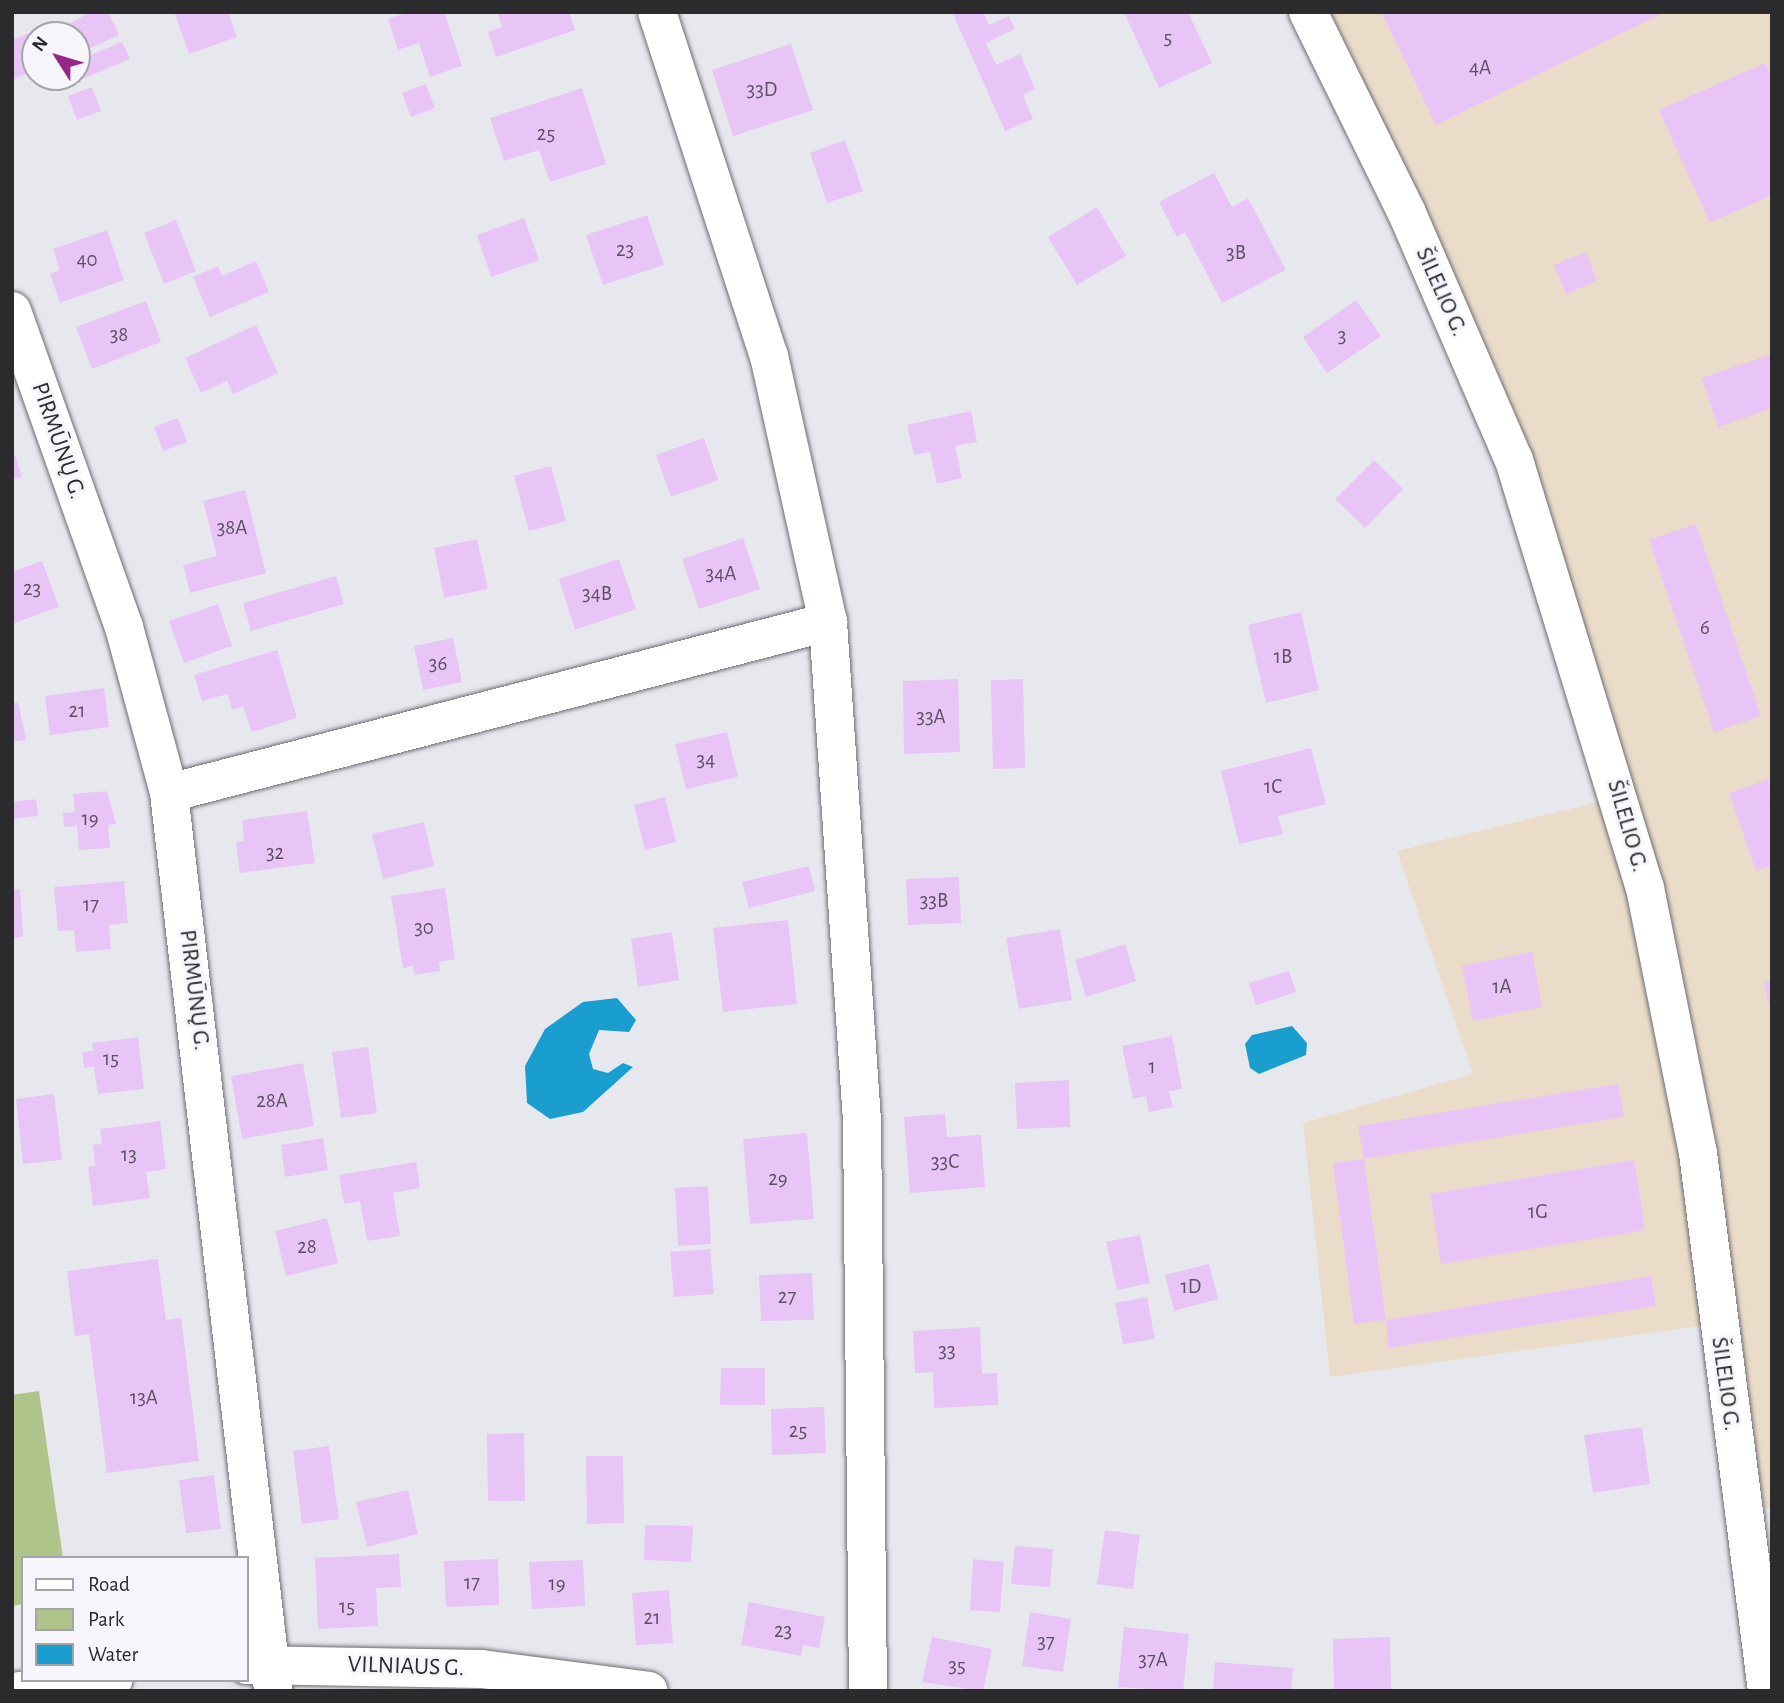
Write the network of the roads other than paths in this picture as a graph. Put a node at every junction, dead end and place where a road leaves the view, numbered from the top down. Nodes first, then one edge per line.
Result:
1 (657, 12) edge
2 (1308, 12) edge
3 (12, 311) edge
4 (828, 622) junction
5 (169, 793) junction
6 (263, 1673) edge
7 (96, 1682) edge
8 (19, 1691) edge
9 (649, 1691) edge
10 (868, 1691) edge
11 (1767, 1691) edge

1 - 4 street
2 - 11 street, ŠILELIO G.
3 - 5 street, PIRMŪNŲ G.
4 - 5 street
4 - 10 street
5 - 6 street, PIRMŪNŲ G.
6 - 9 street, VILNIAUS G.
7 - 8 street

